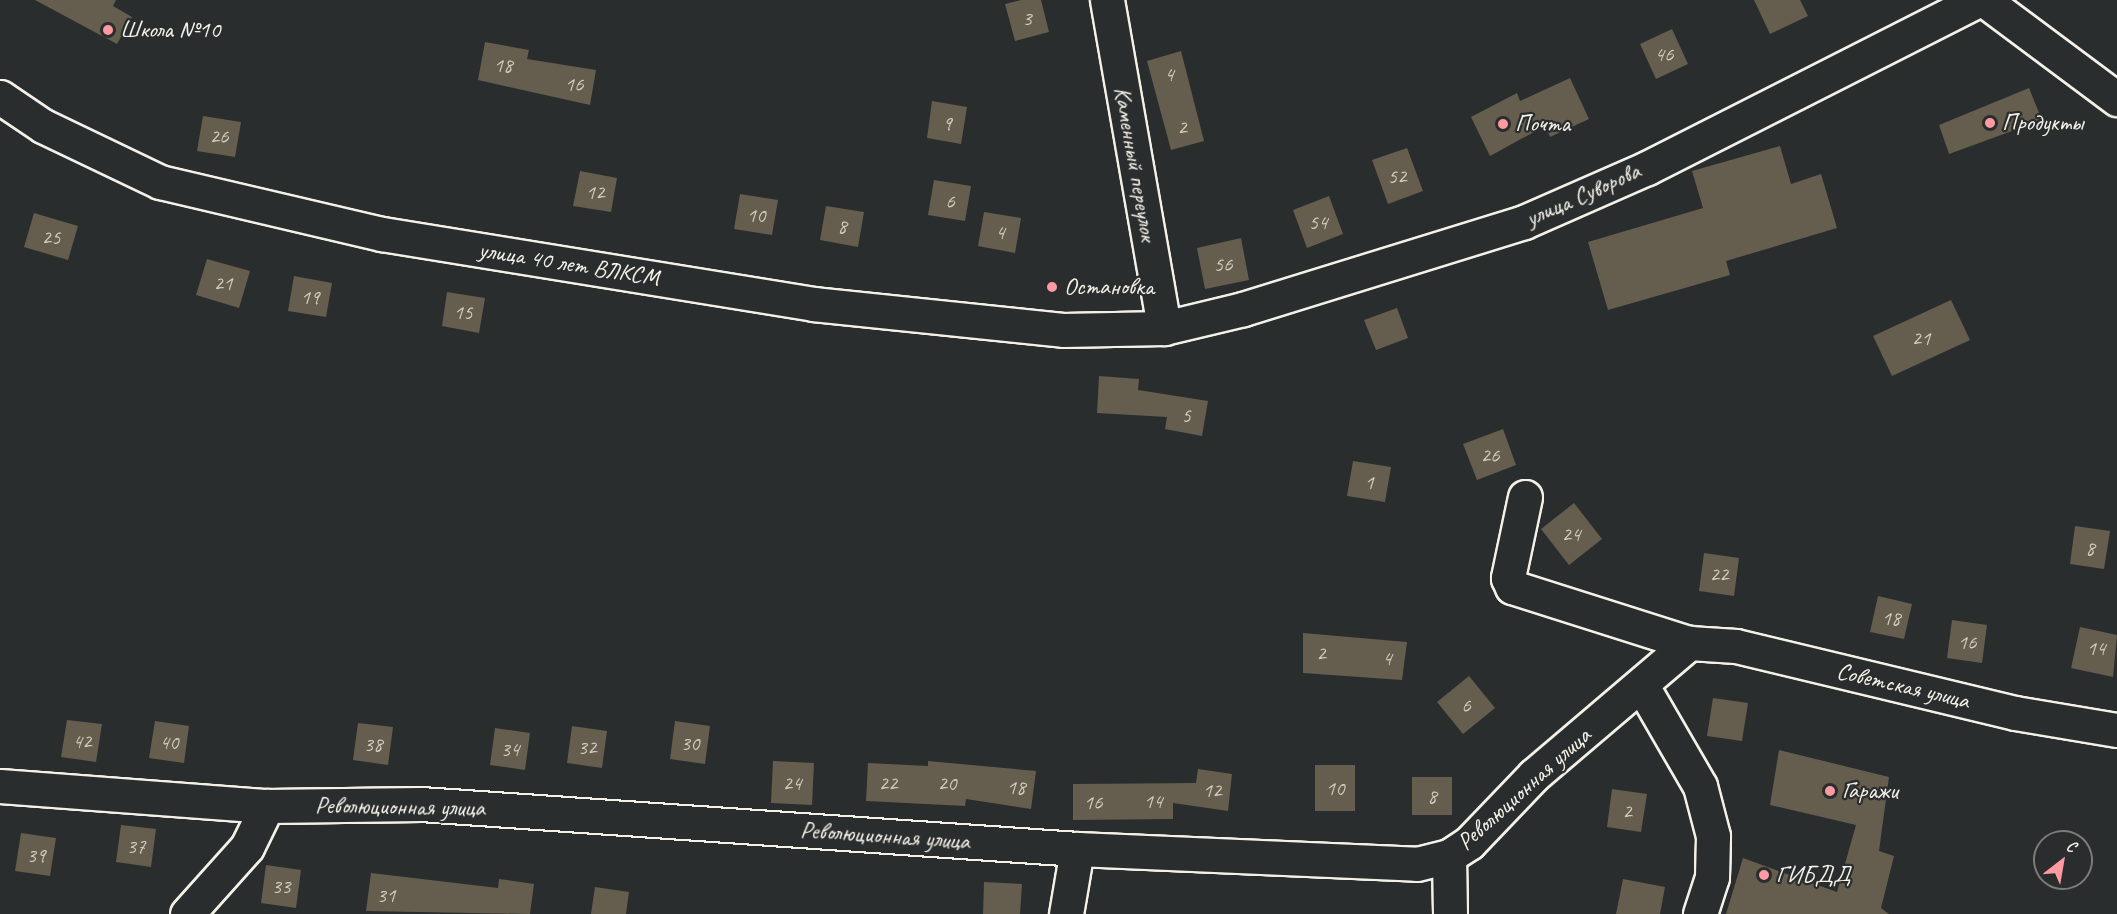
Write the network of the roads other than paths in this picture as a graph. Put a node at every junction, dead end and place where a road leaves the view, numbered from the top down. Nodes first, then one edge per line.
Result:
1 (1107, 0) edge
2 (1978, 0) edge
3 (1984, 0) edge
4 (0, 97) edge
5 (2117, 99) edge
6 (1164, 328) junction
7 (1525, 497) dead end
8 (1689, 643) junction
9 (1642, 686) junction
10 (2117, 730) edge
11 (0, 786) edge
12 (267, 806) junction
13 (1077, 849) junction
14 (1449, 856) junction
15 (187, 914) edge
16 (1066, 914) edge
17 (1450, 914) edge
18 (1700, 914) edge

1 - 6 street, Каменный переулок
2 - 6 street, улица Суворова
3 - 5 street
4 - 6 street, улица 40 лет ВЛКСМ
7 - 8 street, Советская улица
8 - 9 street, Революционная улица
8 - 10 street, Советская улица
9 - 14 street, Революционная улица
9 - 18 street
11 - 12 street, Революционная улица
12 - 13 street, Революционная улица
12 - 15 street
13 - 14 street, Революционная улица
13 - 16 street
14 - 17 street

